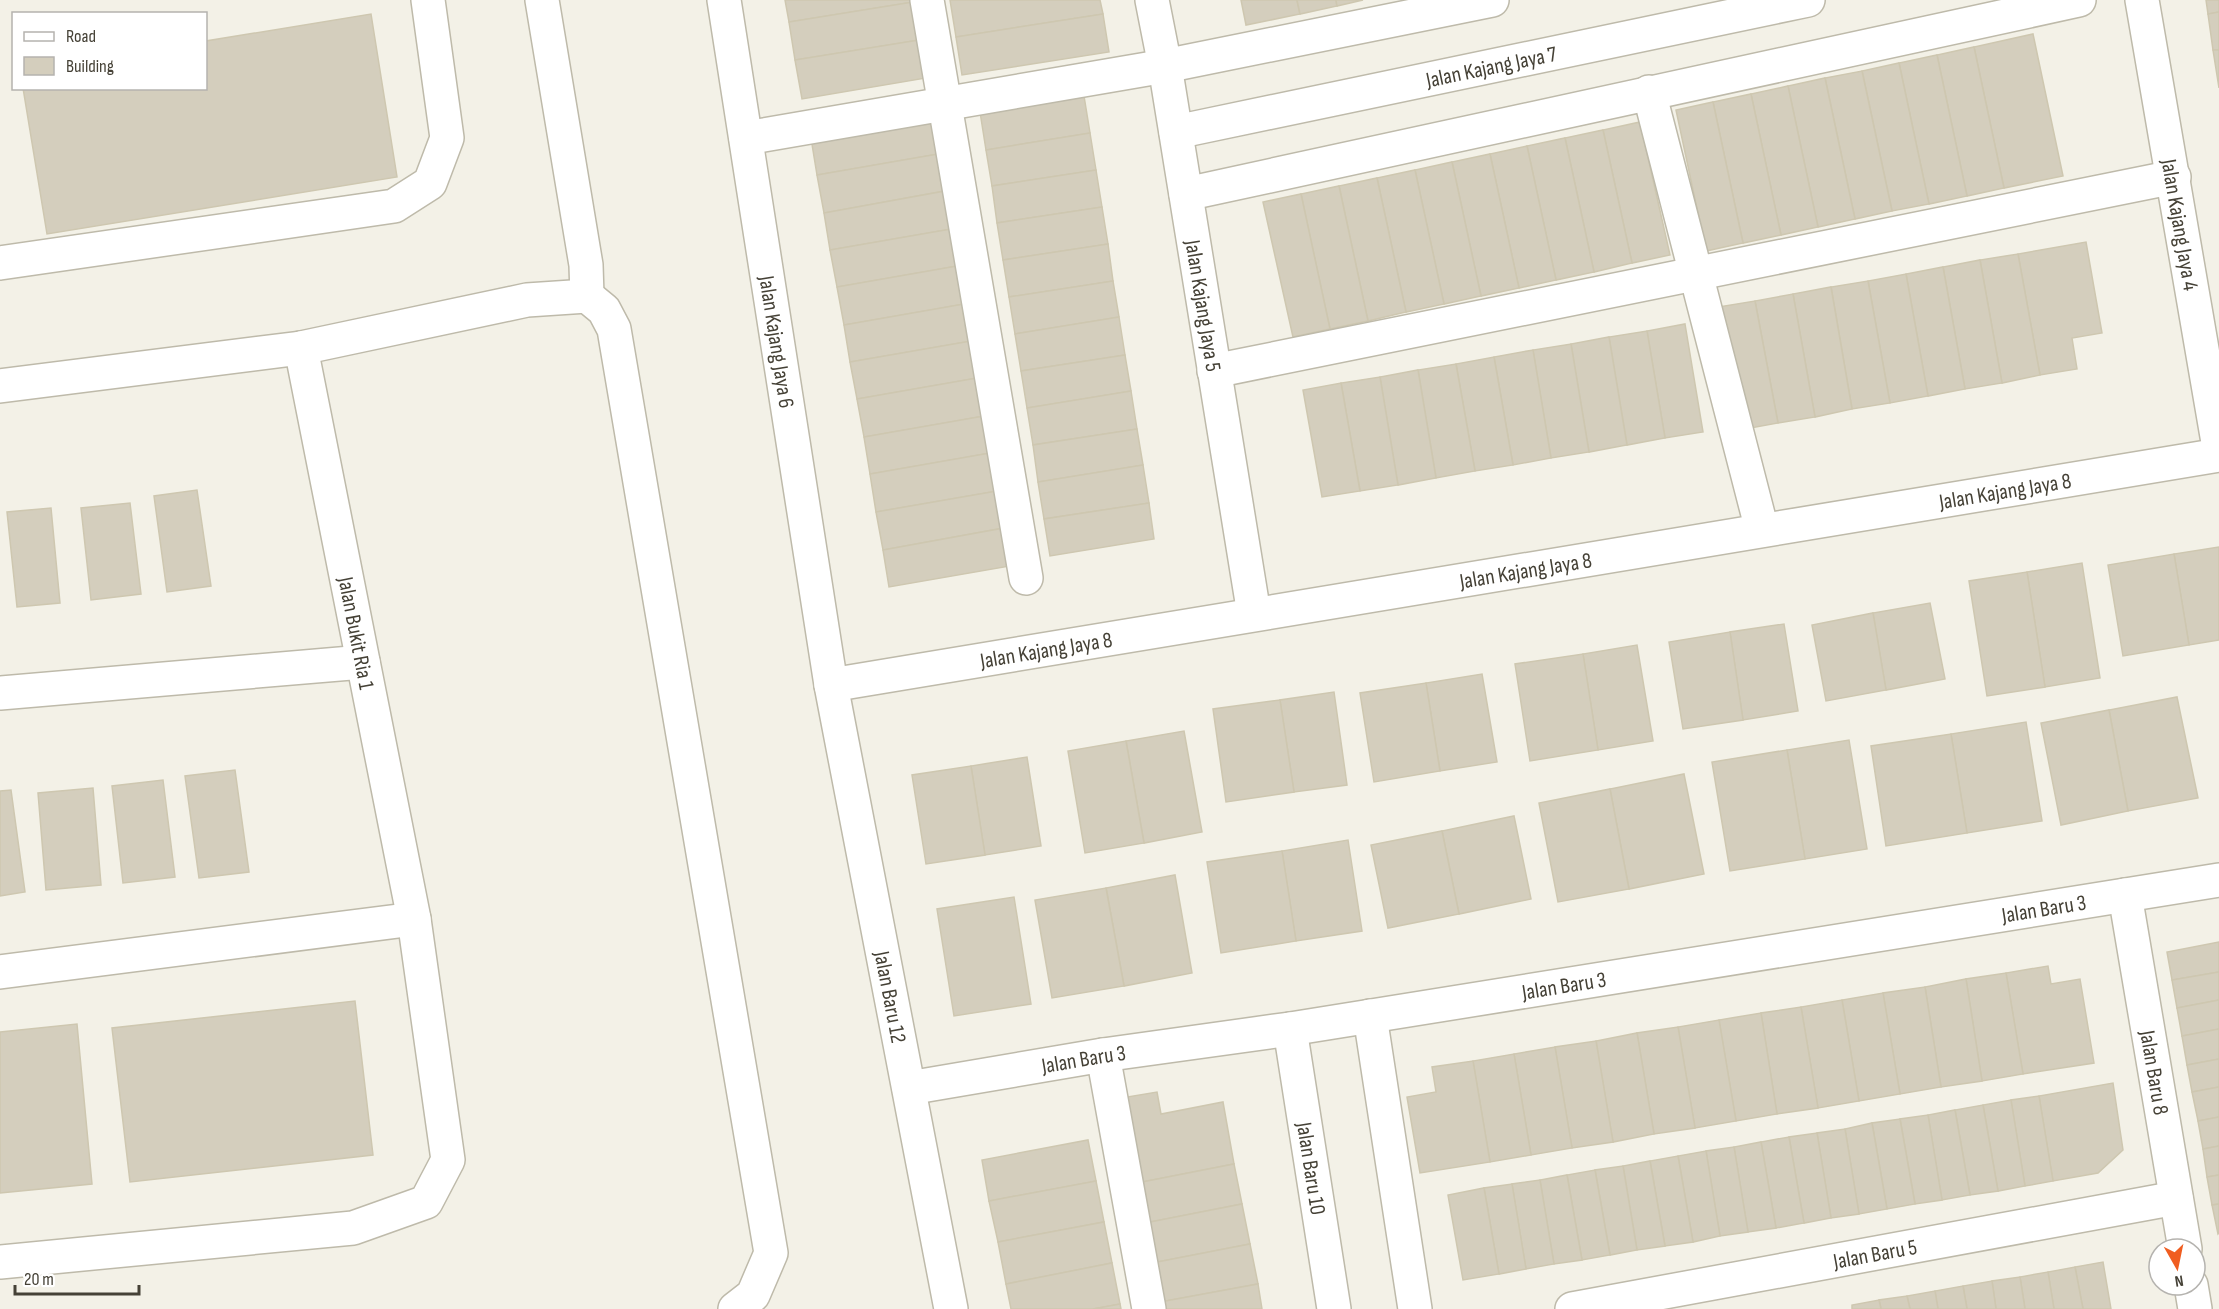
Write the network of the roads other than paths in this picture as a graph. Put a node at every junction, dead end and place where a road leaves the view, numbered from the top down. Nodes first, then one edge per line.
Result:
1 (428, 0) edge
2 (542, 0) edge
3 (724, 0) edge
4 (927, 0) edge
5 (1152, 0) edge
6 (1492, 0) edge
7 (1808, 0) edge
8 (2079, 0) edge
9 (2142, 0) edge
10 (1165, 66) junction
11 (1649, 92) junction
12 (945, 105) junction
13 (1176, 132) junction
14 (746, 138) junction
15 (2174, 177) junction
16 (1186, 194) junction
17 (0, 262) edge
18 (1695, 274) junction
19 (588, 296) junction
20 (301, 348) junction
21 (1214, 371) junction
22 (0, 386) edge
23 (2219, 448) edge
24 (2219, 455) edge
25 (1762, 530) junction
26 (1026, 578) dead end
27 (1254, 614) junction
28 (363, 662) junction
29 (831, 685) junction
30 (0, 693) edge
31 (2219, 880) edge
32 (2125, 895) junction
33 (414, 919) junction
34 (0, 972) edge
35 (1370, 1016) junction
36 (1290, 1029) junction
37 (1102, 1055) junction
38 (909, 1088) junction
39 (2176, 1198) junction
40 (2183, 1237) edge
41 (0, 1262) edge
42 (735, 1309) edge
43 (951, 1309) edge
44 (1149, 1309) edge
45 (1334, 1309) edge
46 (1415, 1309) edge
47 (1572, 1309) edge

1 - 17 street
2 - 19 street
3 - 14 street, Jalan Kajang Jaya 6
4 - 12 street
5 - 10 street, Jalan Kajang Jaya 5
6 - 10 street
7 - 13 street, Jalan Kajang Jaya 7
8 - 11 street
9 - 15 street, Jalan Kajang Jaya 4
10 - 12 street
10 - 13 street, Jalan Kajang Jaya 5
11 - 16 street
11 - 18 street
12 - 14 street
12 - 26 street
13 - 16 street, Jalan Kajang Jaya 5
14 - 29 street, Jalan Kajang Jaya 6
15 - 18 street
15 - 23 street, Jalan Kajang Jaya 4
16 - 21 street, Jalan Kajang Jaya 5
18 - 21 street
18 - 25 street
19 - 20 street
19 - 42 street
20 - 22 street
20 - 28 street, Jalan Bukit Ria 1
21 - 27 street, Jalan Kajang Jaya 5
24 - 25 street, Jalan Kajang Jaya 8
25 - 27 street, Jalan Kajang Jaya 8
27 - 29 street, Jalan Kajang Jaya 8
28 - 30 street
28 - 33 street, Jalan Bukit Ria 1
29 - 38 street, Jalan Baru 12
31 - 32 street, Jalan Baru 3
32 - 35 street, Jalan Baru 3
32 - 39 street, Jalan Baru 8
33 - 34 street
33 - 41 street, Jalan Bukit Ria 1
35 - 36 street, Jalan Baru 3
35 - 46 street
36 - 37 street, Jalan Baru 3
36 - 45 street, Jalan Baru 10
37 - 38 street, Jalan Baru 3
37 - 44 street
38 - 43 street, Jalan Baru 12
39 - 40 street, Jalan Baru 8
39 - 47 street, Jalan Baru 5

